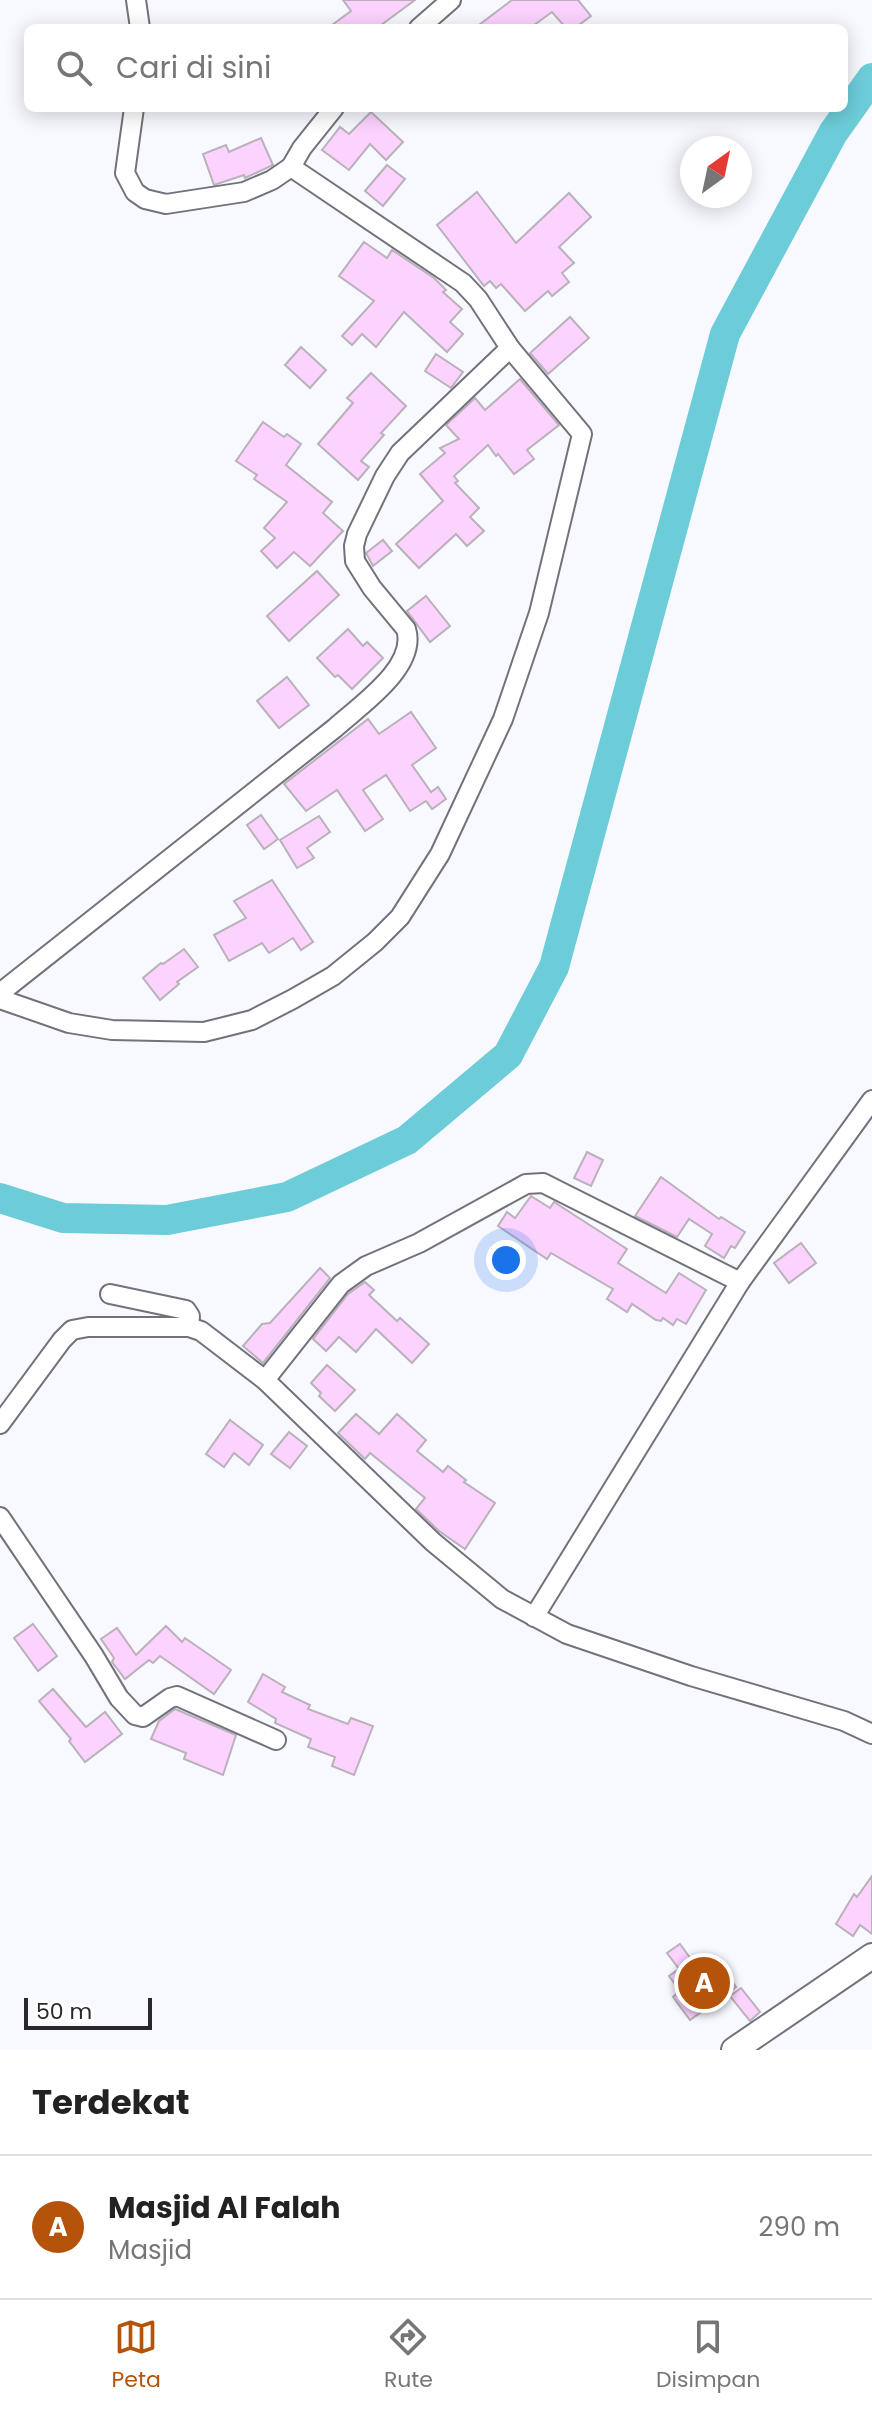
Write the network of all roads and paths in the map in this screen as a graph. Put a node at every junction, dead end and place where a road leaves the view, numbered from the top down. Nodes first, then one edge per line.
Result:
1 (136, 0) edge
2 (451, 0) edge
3 (139, 24) edge
4 (424, 24) edge
5 (133, 112) edge
6 (331, 112) edge
7 (291, 167) junction
8 (510, 348) junction
9 (0, 996) edge
10 (872, 1100) edge
11 (740, 1282) junction
12 (110, 1294) dead end
13 (189, 1327) junction
14 (265, 1380) junction
15 (0, 1424) edge
16 (0, 1517) edge
17 (534, 1617) junction
18 (872, 1734) edge
19 (276, 1740) dead end
20 (872, 1956) edge
21 (734, 2050) edge

1 - 3 street
2 - 4 street
5 - 7 street
6 - 7 street
7 - 8 street
8 - 9 street
8 - 9 street
10 - 11 street
11 - 14 street
11 - 17 street
12 - 13 street
13 - 14 street
13 - 15 street
14 - 17 street
16 - 19 street
17 - 18 street
20 - 21 street

